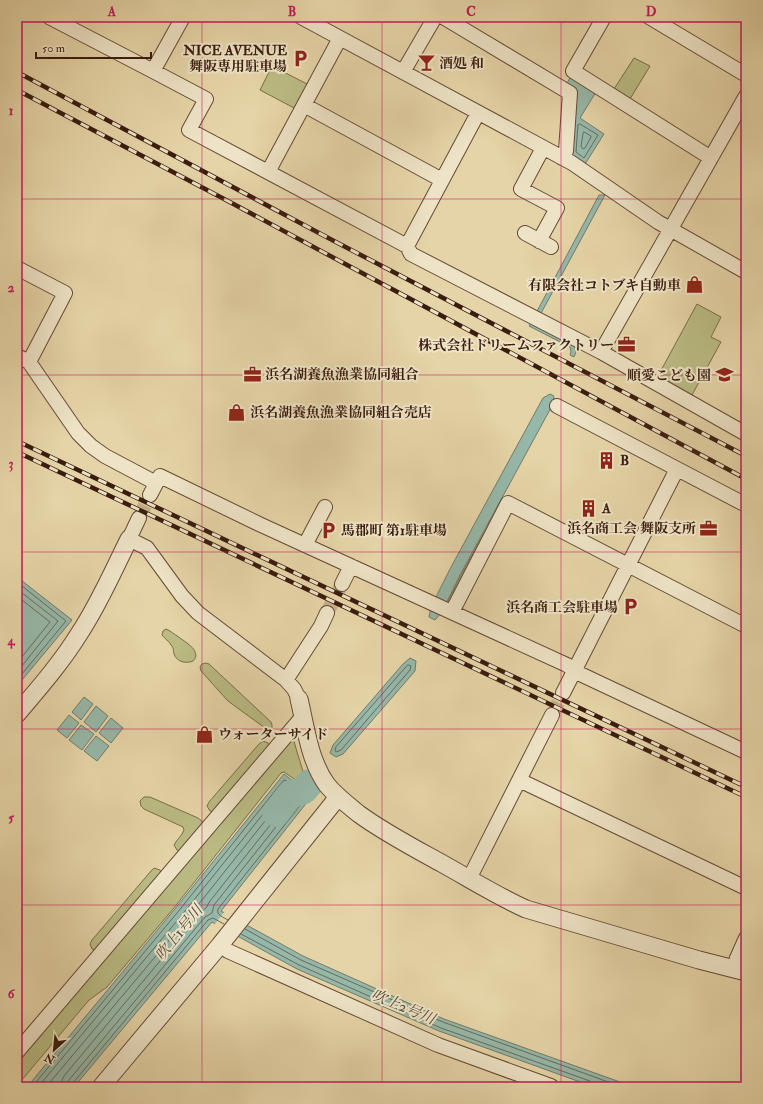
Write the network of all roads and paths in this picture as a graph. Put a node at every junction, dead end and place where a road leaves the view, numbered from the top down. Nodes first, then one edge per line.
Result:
1 (49, 17) edge
2 (183, 17) edge
3 (301, 17) edge
4 (435, 17) edge
5 (443, 17) edge
6 (604, 17) edge
7 (649, 17) edge
8 (340, 38) junction
9 (153, 71) junction
10 (403, 72) junction
11 (746, 75) edge
12 (746, 96) edge
13 (304, 106) junction
14 (478, 113) junction
15 (543, 148) junction
16 (562, 158) junction
17 (711, 158) junction
18 (268, 172) junction
19 (442, 180) junction
20 (671, 229) junction
21 (525, 233) dead end
22 (407, 246) junction
23 (17, 268) edge
24 (746, 272) edge
25 (601, 352) junction
26 (23, 359) edge
27 (557, 406) dead end
28 (746, 434) edge
29 (677, 469) junction
30 (156, 483) junction
31 (150, 496) tunnel mouth
32 (746, 505) edge
33 (325, 507) dead end
34 (139, 518) tunnel mouth
35 (129, 539) junction
36 (305, 545) junction
37 (628, 565) junction
38 (351, 566) junction
39 (342, 584) tunnel mouth
40 (443, 608) junction
41 (327, 613) tunnel mouth
42 (746, 626) edge
43 (574, 670) junction
44 (286, 680) junction
45 (563, 692) tunnel mouth
46 (299, 699) joint
47 (17, 714) edge
48 (552, 714) tunnel mouth
49 (303, 716) junction
50 (746, 752) edge
51 (519, 780) junction
52 (338, 797) junction
53 (469, 879) junction
54 (746, 888) edge
55 (746, 938) edge
56 (224, 941) junction
57 (740, 970) edge
58 (17, 1052) edge
59 (551, 1086) dead end
60 (102, 1087) edge

1 - 9 street
2 - 9 street
3 - 8 street
4 - 10 street
5 - 16 street
6 - 17 street
7 - 11 street
8 - 10 street
8 - 13 street
9 - 18 street
10 - 14 street
12 - 17 street
13 - 18 street
13 - 19 street
14 - 15 street
14 - 19 street
15 - 16 street
15 - 21 street
16 - 20 street
17 - 20 street
18 - 22 street
19 - 22 street
20 - 24 street
20 - 25 street
22 - 25 street
23 - 26 street
25 - 28 street
26 - 30 street
27 - 29 street
29 - 32 street
29 - 37 street
30 - 31 street
30 - 36 street
33 - 36 street
34 - 35 street
35 - 44 street
35 - 47 street
36 - 38 street
37 - 40 street
37 - 42 street
37 - 43 street
38 - 39 street
38 - 40 street
40 - 43 street
41 - 44 street
43 - 45 street
43 - 50 street
44 - 46 street
46 - 49 street
48 - 51 street
49 - 52 street
49 - 58 street
51 - 53 street
51 - 54 street
52 - 53 street
52 - 56 street
53 - 57 street
55 - 57 street
56 - 59 street
56 - 60 street

